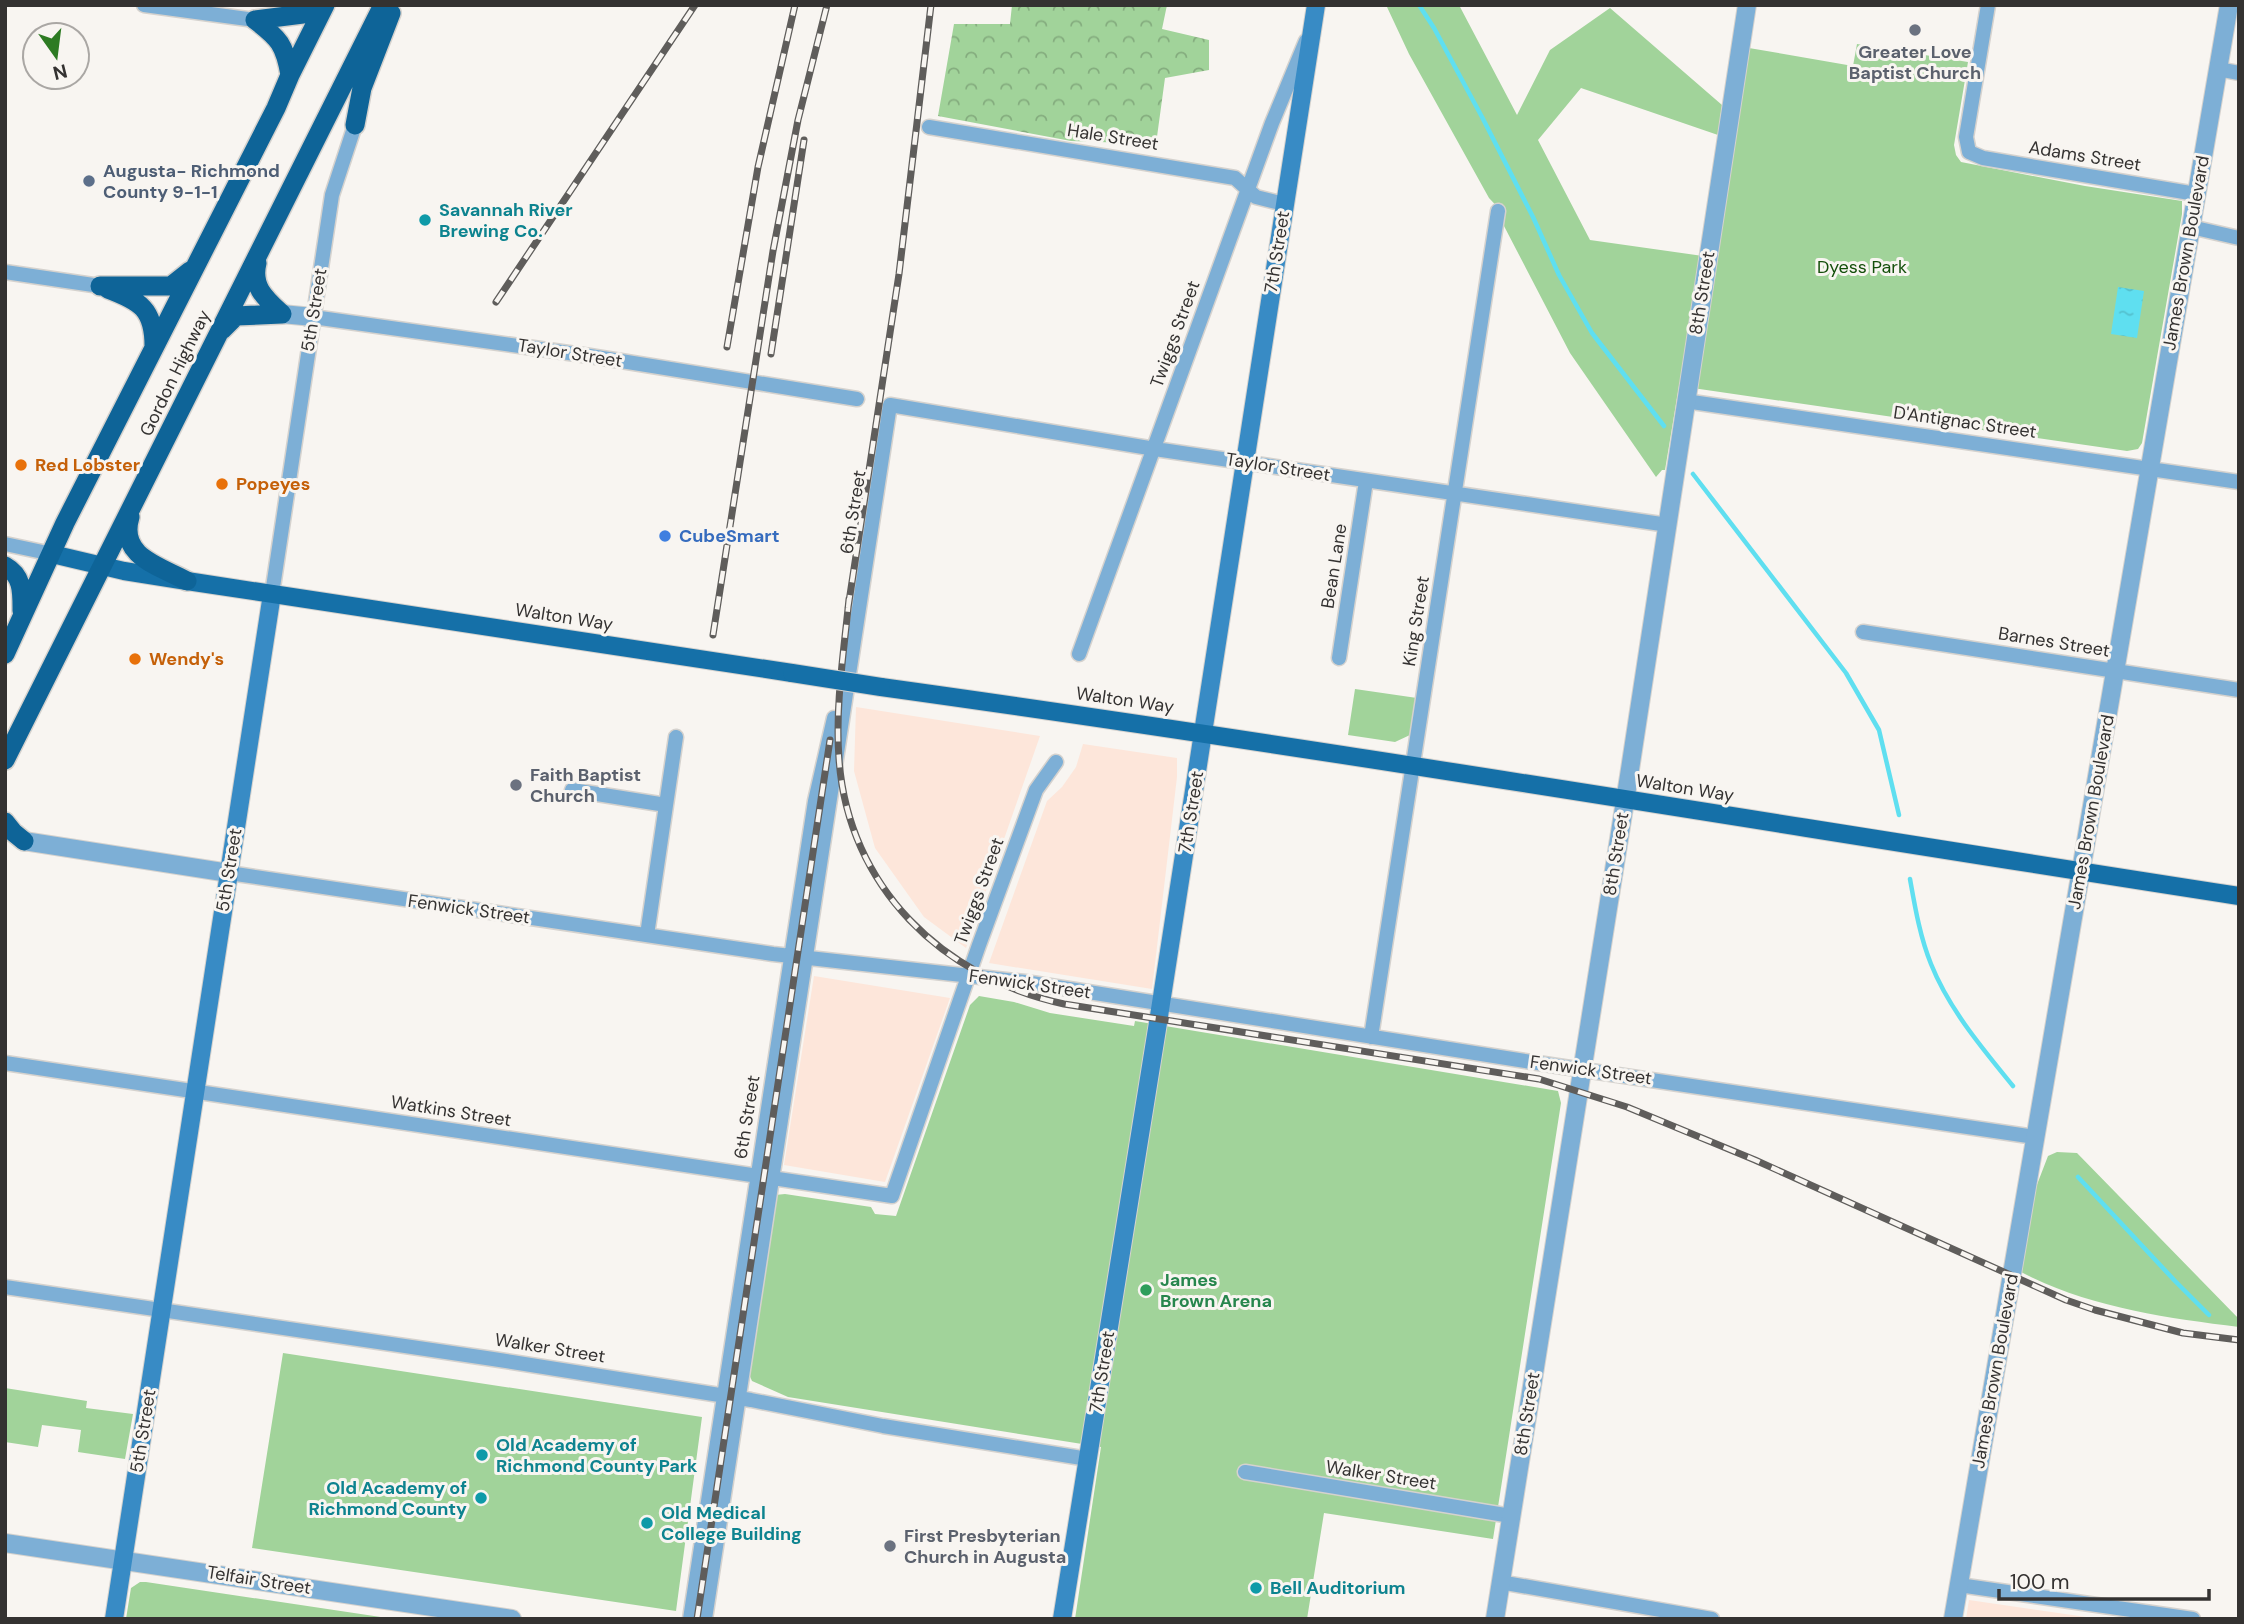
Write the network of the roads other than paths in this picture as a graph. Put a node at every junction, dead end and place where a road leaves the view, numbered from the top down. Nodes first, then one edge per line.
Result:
1 (144, 5) edge
2 (312, 5) edge
3 (325, 5) edge
4 (383, 5) edge
5 (394, 5) edge
6 (1316, 5) edge
7 (1746, 5) edge
8 (1988, 5) edge
9 (2228, 5) edge
10 (255, 20) junction
11 (1311, 29) junction
12 (2218, 69) junction
13 (2239, 73) edge
14 (290, 75) junction
15 (355, 125) joint
16 (929, 127) dead end
17 (1248, 190) junction
18 (2196, 194) junction
19 (1284, 204) junction
20 (1498, 211) dead end
21 (2191, 227) junction
22 (2239, 239) edge
23 (261, 249) junction
24 (195, 265) junction
25 (5, 272) edge
26 (100, 286) junction
27 (282, 314) junction
28 (313, 317) junction
29 (215, 339) junction
30 (154, 347) junction
31 (857, 399) dead end
32 (890, 405) joint
33 (1684, 408) junction
34 (1155, 449) junction
35 (1244, 462) junction
36 (2149, 469) junction
37 (1366, 481) junction
38 (2239, 482) edge
39 (1455, 494) junction
40 (135, 501) junction
41 (1668, 525) junction
42 (5, 544) edge
43 (52, 554) junction
44 (5, 566) edge
45 (103, 566) junction
46 (187, 581) junction
47 (272, 594) junction
48 (22, 615) junction
49 (856, 624) junction
50 (1863, 632) dead end
51 (5, 654) edge
52 (1079, 654) dead end
53 (1339, 658) dead end
54 (2115, 671) junction
55 (2239, 690) edge
56 (1203, 732) junction
57 (676, 737) dead end
58 (5, 760) edge
59 (1056, 762) dead end
60 (1413, 764) junction
61 (572, 790) dead end
62 (1624, 800) junction
63 (666, 805) junction
64 (5, 822) edge
65 (15, 842) edge
66 (2081, 872) junction
67 (229, 873) junction
68 (2239, 896) edge
69 (648, 935) junction
70 (792, 956) junction
71 (807, 957) junction
72 (969, 976) junction
73 (1161, 1004) junction
74 (1371, 1037) junction
75 (5, 1063) edge
76 (1581, 1070) junction
77 (195, 1092) junction
78 (2035, 1137) junction
79 (758, 1176) junction
80 (773, 1178) junction
81 (892, 1196) joint
82 (5, 1287) edge
83 (162, 1309) junction
84 (724, 1396) junction
85 (740, 1399) junction
86 (1087, 1459) junction
87 (1245, 1472) dead end
88 (1511, 1516) junction
89 (5, 1543) edge
90 (123, 1560) junction
91 (1500, 1582) junction
92 (1959, 1585) junction
93 (1671, 1616) edge
94 (114, 1619) edge
95 (512, 1619) edge
96 (690, 1619) edge
97 (705, 1619) edge
98 (1062, 1619) edge
99 (1495, 1619) edge
100 (1712, 1619) edge
101 (1953, 1619) edge
102 (2193, 1619) edge

1 - 10 street
2 - 10 highway
3 - 14 highway, Gordon Highway
4 - 23 highway, Gordon Highway
5 - 15 highway
6 - 11 main road, 7th Street
7 - 33 street, 8th Street
8 - 18 street, Adams Street
9 - 12 street, James Brown Boulevard
10 - 14 highway
11 - 17 street, Twiggs Street
11 - 19 main road, 7th Street
12 - 13 street
12 - 18 street, James Brown Boulevard
14 - 24 highway, Gordon Highway
15 - 28 street, 5th Street
16 - 17 street, Hale Street
17 - 19 street, Hale Street
17 - 34 street, Twiggs Street
18 - 21 street, James Brown Boulevard
19 - 35 main road, 7th Street
20 - 39 street, King Street
21 - 22 street
21 - 36 street, James Brown Boulevard
23 - 27 highway
23 - 29 highway, Gordon Highway
24 - 26 highway
24 - 30 highway, Gordon Highway
25 - 26 street
26 - 30 highway
27 - 28 street, Taylor Street
27 - 29 highway
28 - 31 street, Taylor Street
28 - 47 street, 5th Street
29 - 40 highway, Gordon Highway
30 - 43 highway, Gordon Highway
32 - 34 street, Taylor Street
32 - 49 street, 6th Street
33 - 36 street, D'Antignac Street
33 - 41 street, 8th Street
34 - 35 street, Taylor Street
34 - 52 street, Twiggs Street
35 - 37 street, Taylor Street
35 - 56 main road, 7th Street
36 - 38 street, D'Antignac Street
36 - 54 street, James Brown Boulevard
37 - 39 street, Taylor Street
37 - 53 street, Bean Lane
39 - 41 street, Taylor Street
39 - 60 street, King Street
40 - 45 highway, Gordon Highway
40 - 46 highway
41 - 62 street, 8th Street
42 - 43 street, Walton Way
43 - 45 main road, Walton Way
43 - 48 highway, Gordon Highway
44 - 48 highway
45 - 46 main road, Walton Way
45 - 58 highway, Gordon Highway
46 - 47 main road, Walton Way
47 - 56 main road, Walton Way, bridge
47 - 67 main road, 5th Street
48 - 51 highway, Gordon Highway
49 - 70 street, 6th Street
49 - 71 street, 6th Street
50 - 54 street, Barnes Street
54 - 55 street, Barnes Street
54 - 66 street, James Brown Boulevard
56 - 60 main road, Walton Way
56 - 73 main road, 7th Street
57 - 63 street
59 - 72 street, Twiggs Street
60 - 62 main road, Walton Way
60 - 74 street, King Street
61 - 63 street
62 - 66 main road, Walton Way
62 - 76 street, 8th Street
63 - 69 street
64 - 65 highway
65 - 67 street, Fenwick Street
66 - 68 main road, Walton Way
66 - 78 street, James Brown Boulevard
67 - 69 street, Fenwick Street
67 - 77 main road, 5th Street
69 - 70 street, Fenwick Street
70 - 71 street, Fenwick Street
70 - 79 street, 6th Street
71 - 72 street, Fenwick Street
71 - 80 street, 6th Street
72 - 73 street, Fenwick Street
72 - 81 street, Twiggs Street
73 - 74 street, Fenwick Street
73 - 86 main road, 7th Street
74 - 76 street, Fenwick Street
75 - 77 street, Watkins Street
76 - 78 street, Fenwick Street
76 - 88 street, 8th Street
77 - 79 street, Watkins Street
77 - 83 main road, 5th Street
78 - 92 street, James Brown Boulevard
79 - 80 street, Watkins Street
79 - 84 street, 6th Street
80 - 81 street, Watkins Street
80 - 85 street, 6th Street
82 - 83 street, Walker Street
83 - 84 street, Walker Street
83 - 90 main road, 5th Street
84 - 85 street, Walker Street
84 - 96 street, 6th Street
85 - 86 street, Walker Street
85 - 97 street, 6th Street
86 - 98 main road, 7th Street
87 - 88 street, Walker Street
88 - 91 street, 8th Street
89 - 90 street, Telfair Street
90 - 94 main road, 5th Street
90 - 95 street, Telfair Street
91 - 93 street
91 - 99 street, 8th Street
92 - 101 street, James Brown Boulevard
92 - 102 street
93 - 100 street

